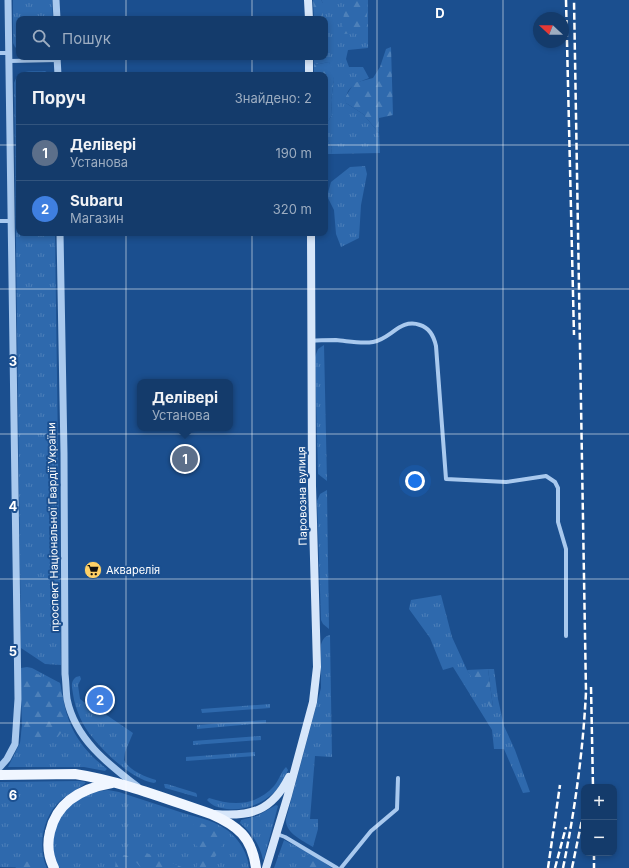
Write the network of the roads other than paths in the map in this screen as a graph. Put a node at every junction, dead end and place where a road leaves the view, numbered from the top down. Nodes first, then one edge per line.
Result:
1 (8, 0) edge
2 (56, 0) edge
3 (308, 0) edge
4 (57, 16) edge
5 (309, 16) edge
6 (0, 53) edge
7 (9, 53) junction
8 (25, 60) edge
9 (57, 60) edge
10 (309, 60) edge
11 (9, 61) junction
12 (58, 72) edge
13 (309, 72) edge
14 (0, 221) edge
15 (12, 221) junction
16 (60, 236) edge
17 (311, 236) edge
18 (311, 341) junction
19 (566, 636) dead end
20 (298, 756) junction
21 (0, 767) edge
22 (0, 775) edge
23 (398, 778) dead end
24 (116, 783) junction
25 (143, 791) junction
26 (211, 814) junction
27 (276, 834) junction
28 (54, 868) edge
29 (256, 868) edge
30 (266, 868) edge
31 (337, 868) edge
32 (341, 868) edge

1 - 7 street
2 - 4 street
3 - 5 main road
6 - 7 street
7 - 11 street
8 - 11 street
9 - 12 street
10 - 13 main road
11 - 15 street
14 - 15 street
15 - 21 street
16 - 25 street, проспект Національної Гвардії України
17 - 18 main road, Паровозна вулиця
18 - 19 street
18 - 20 main road, Паровозна вулиця
20 - 26 main road, Паровозна вулиця
20 - 27 main road, Паровозна вулиця
22 - 24 main road
23 - 32 street
24 - 25 main road
24 - 28 main road
25 - 26 main road
26 - 29 main road
27 - 30 main road, Паровозна вулиця
27 - 31 street

